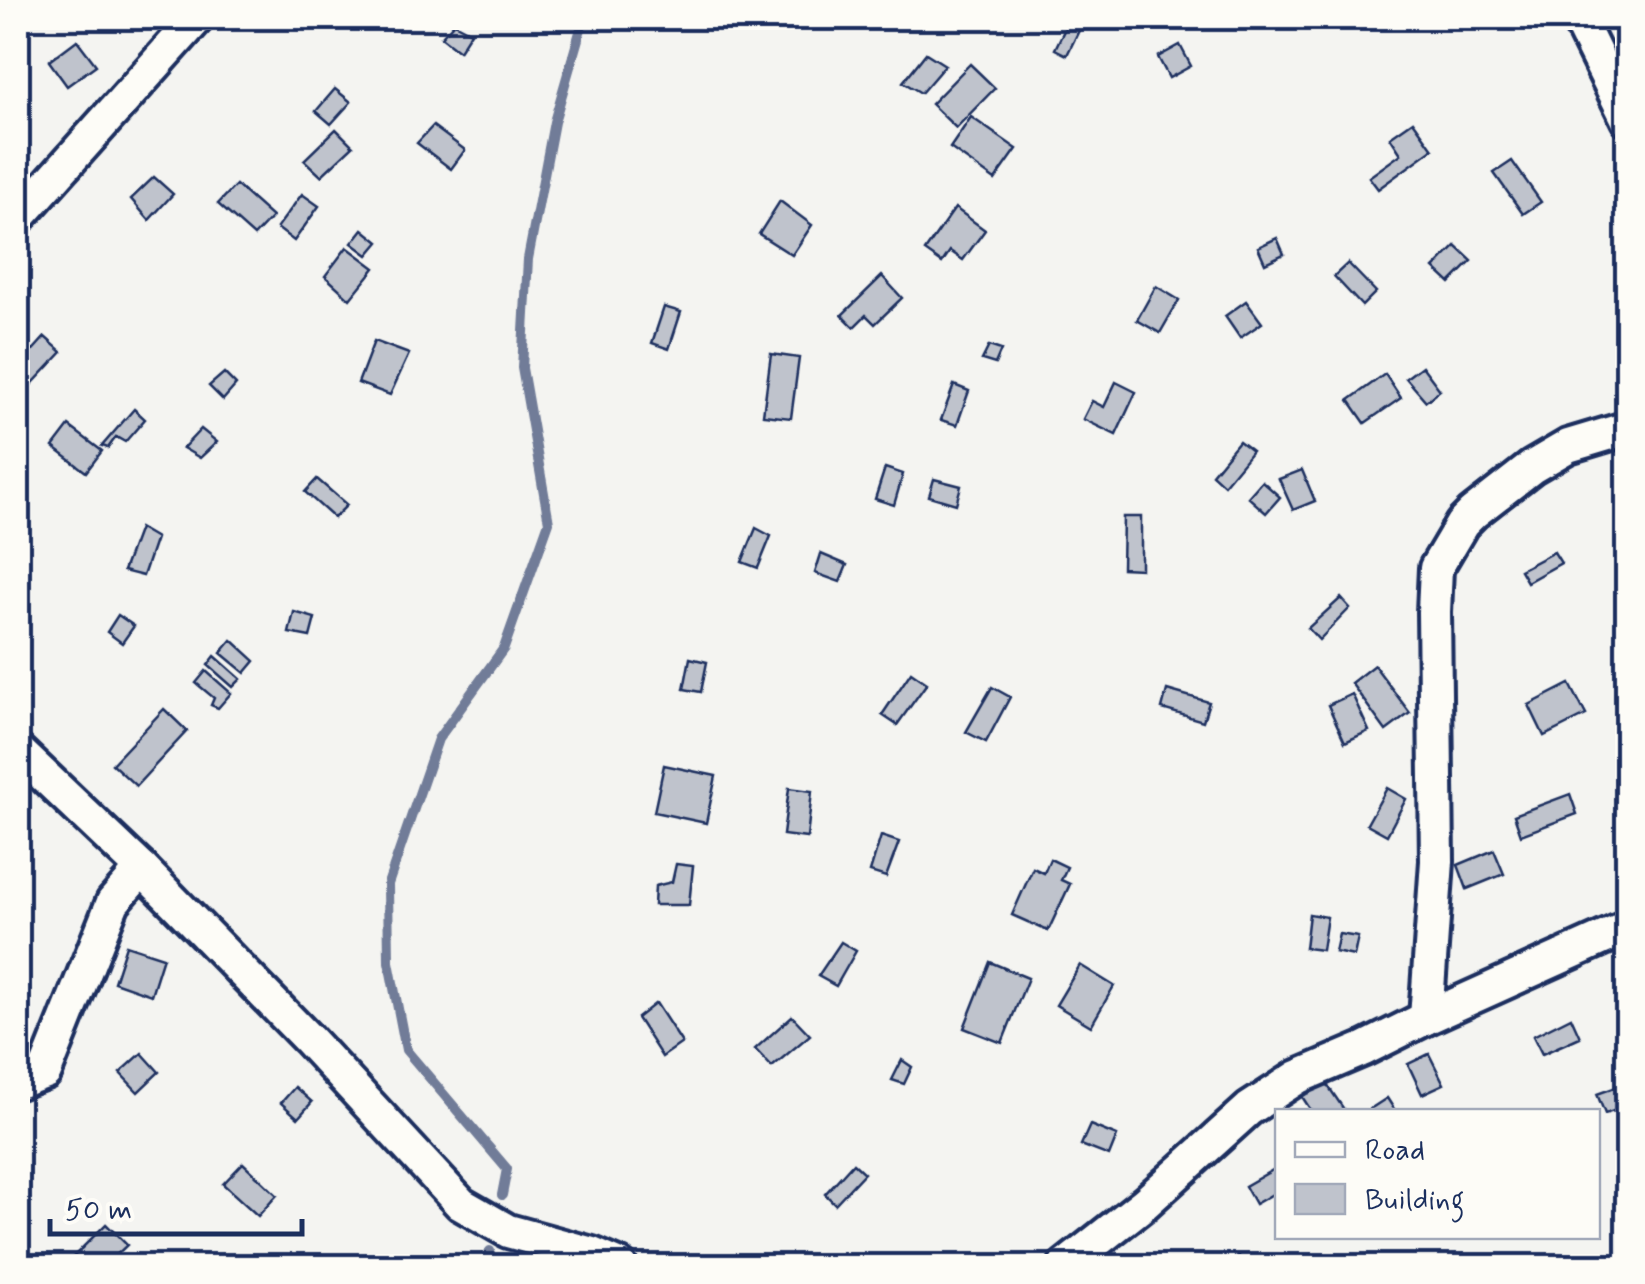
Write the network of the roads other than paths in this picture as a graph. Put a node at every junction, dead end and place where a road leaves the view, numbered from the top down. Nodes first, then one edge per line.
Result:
1 (197, 18) edge
2 (1578, 18) edge
3 (1628, 120) edge
4 (18, 218) edge
5 (1628, 428) edge
6 (18, 751) edge
7 (142, 868) junction
8 (1628, 927) edge
9 (1426, 1018) junction
10 (18, 1082) edge
11 (620, 1266) edge
12 (1065, 1266) edge

1 - 4 street
2 - 3 street
5 - 9 street
6 - 7 street
7 - 10 street
7 - 11 street
8 - 9 street
9 - 12 street

